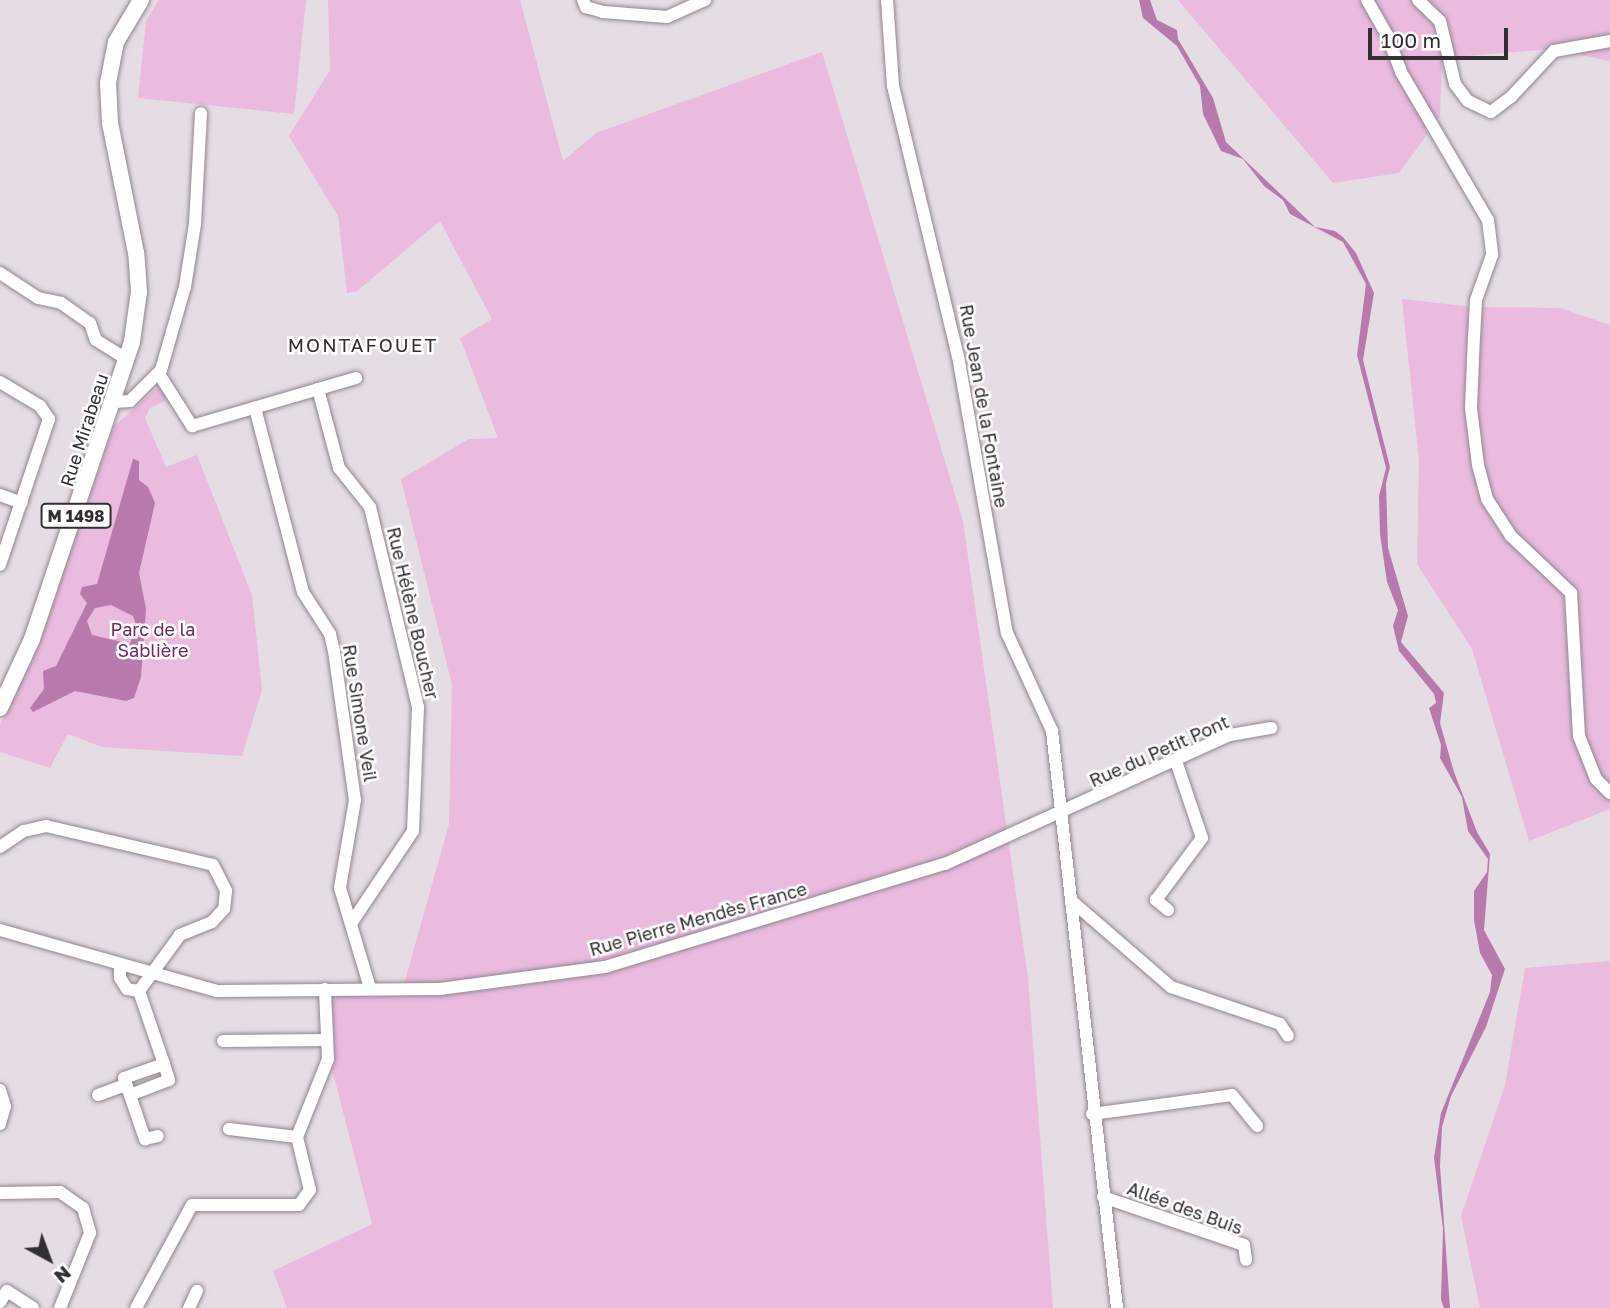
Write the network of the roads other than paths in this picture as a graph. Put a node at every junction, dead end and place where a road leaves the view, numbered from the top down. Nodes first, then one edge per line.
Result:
1 (141, 0) edge
2 (583, 0) edge
3 (887, 0) edge
4 (1367, 0) edge
5 (1418, 0) edge
6 (698, 2) edge
7 (1610, 41) edge
8 (201, 113) dead end
9 (0, 273) edge
10 (127, 359) junction
11 (159, 374) junction
12 (356, 378) dead end
13 (0, 382) edge
14 (318, 389) junction
15 (115, 402) junction
16 (255, 408) junction
17 (0, 495) edge
18 (22, 503) junction
19 (0, 565) edge
20 (0, 708) edge
21 (1271, 728) dead end
22 (1176, 761) junction
23 (1610, 793) edge
24 (1063, 814) junction
25 (0, 847) edge
26 (1074, 903) junction
27 (1168, 910) dead end
28 (352, 922) junction
29 (0, 930) edge
30 (120, 964) junction
31 (155, 974) junction
32 (370, 988) junction
33 (325, 989) junction
34 (139, 991) junction
35 (1288, 1036) dead end
36 (327, 1040) junction
37 (223, 1041) dead end
38 (0, 1090) edge
39 (128, 1090) junction
40 (98, 1095) dead end
41 (1093, 1114) junction
42 (0, 1124) edge
43 (1257, 1126) dead end
44 (229, 1129) dead end
45 (159, 1136) dead end
46 (297, 1137) junction
47 (0, 1193) edge
48 (1103, 1197) junction
49 (1247, 1260) dead end
50 (197, 1291) dead end
51 (0, 1302) edge
52 (33, 1308) edge
53 (60, 1308) edge
54 (135, 1308) edge
55 (188, 1308) edge
56 (1117, 1308) edge

1 - 10 main road, Rue Mirabeau / M 1498
2 - 6 street
3 - 24 street, Rue Jean de la Fontaine
4 - 23 street
5 - 7 street
8 - 11 street
9 - 10 street
10 - 15 main road, Rue Mirabeau / M 1498
11 - 15 street
11 - 16 street
12 - 14 street
13 - 18 street
14 - 16 street
14 - 28 street, Rue Hélène Boucher
15 - 20 main road, Rue Mirabeau / M 1498
16 - 28 street, Rue Simone Veil
17 - 18 street
18 - 19 street
21 - 22 street, Rue du Petit Pont
22 - 24 street, Rue du Petit Pont
22 - 27 street
24 - 26 street, Rue Jean de la Fontaine
24 - 32 street, Rue Pierre Mendès France
25 - 31 street
26 - 35 street
26 - 41 street, Allée des Buis
28 - 32 street, Rue Simone Veil
29 - 30 street, Rue Pierre Mendès France
30 - 31 street, Rue Pierre Mendès France
30 - 34 street
31 - 33 street, Rue Pierre Mendès France
31 - 34 street
32 - 33 street, Rue Pierre Mendès France
33 - 36 street
34 - 39 street
36 - 37 street
36 - 46 street
38 - 42 street
39 - 40 street
39 - 45 street
41 - 43 street
41 - 48 street, Allée des Buis
44 - 46 street
46 - 54 street
47 - 53 street
48 - 49 street, Allée des Buis
48 - 56 street, Allée des Buis
50 - 55 street
51 - 52 street

